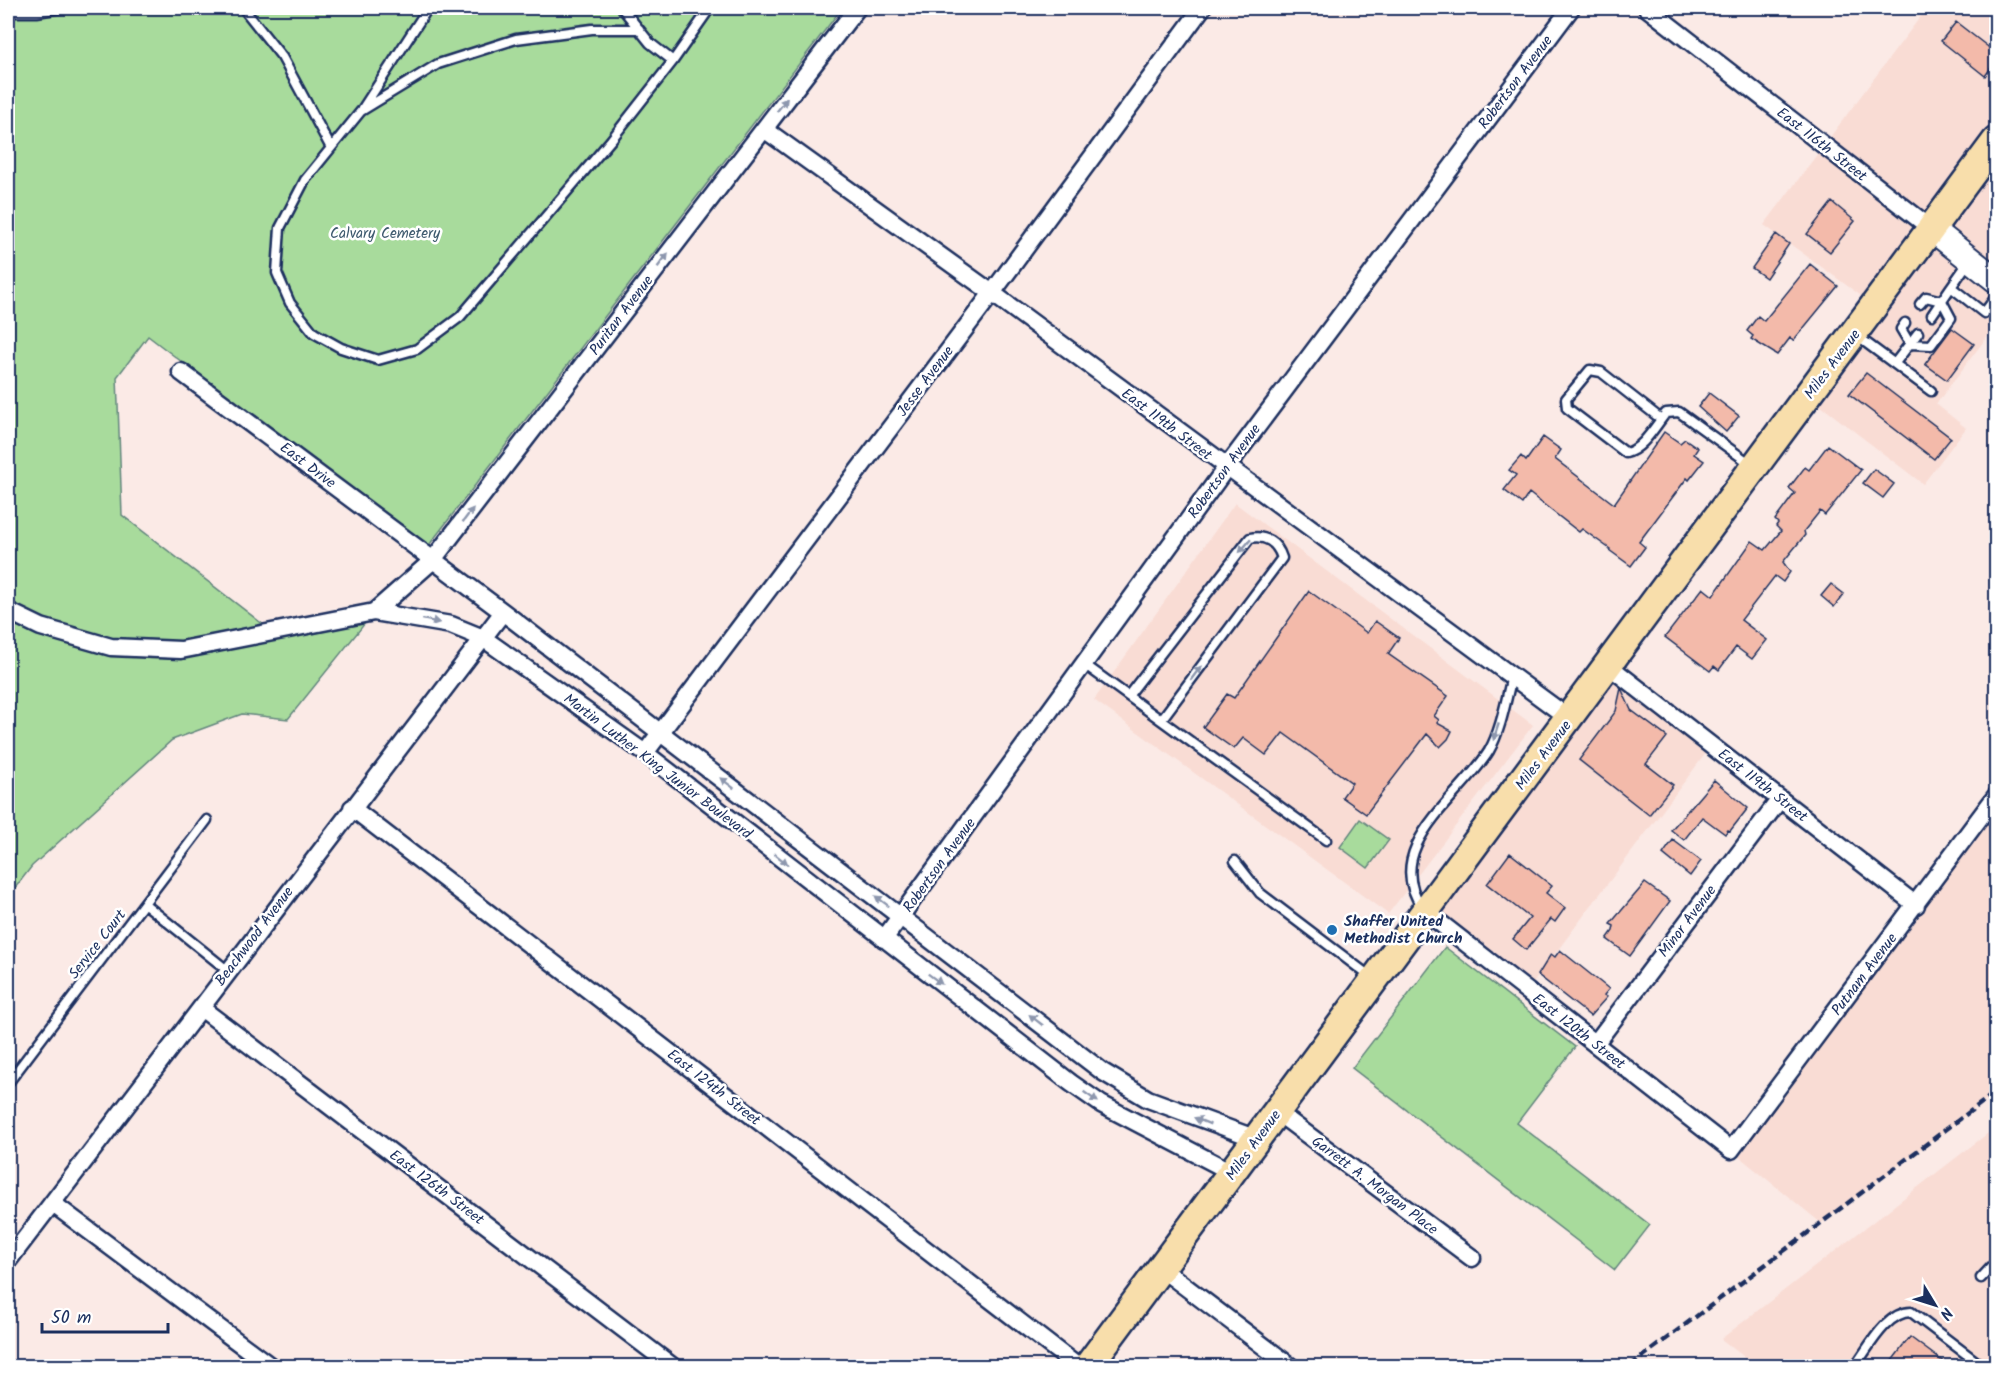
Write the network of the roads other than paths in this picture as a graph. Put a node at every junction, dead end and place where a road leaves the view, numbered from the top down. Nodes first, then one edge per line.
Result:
1 (61, 8) edge
2 (243, 8) edge
3 (428, 8) edge
4 (622, 8) edge
5 (710, 8) edge
6 (857, 8) edge
7 (1202, 8) edge
8 (1571, 8) edge
9 (1647, 8) edge
10 (44, 9) edge
11 (8, 12) edge
12 (639, 29) junction
13 (673, 61) junction
14 (361, 111) junction
15 (764, 129) junction
16 (1996, 141) edge
17 (331, 148) junction
18 (1933, 230) junction
19 (1971, 260) junction
20 (1996, 280) edge
21 (1951, 287) junction
22 (992, 293) junction
23 (1996, 297) edge
24 (1942, 301) junction
25 (1920, 304) dead end
26 (1932, 315) dead end
27 (1905, 323) dead end
28 (1918, 333) dead end
29 (1854, 334) junction
30 (1910, 344) junction
31 (1895, 363) junction
32 (181, 372) dead end
33 (1931, 391) dead end
34 (1660, 419) junction
35 (1226, 468) junction
36 (1754, 468) junction
37 (432, 561) junction
38 (8, 610) edge
39 (374, 612) junction
40 (503, 612) junction
41 (483, 638) junction
42 (1084, 664) junction
43 (1609, 666) junction
44 (1512, 676) junction
45 (1128, 696) junction
46 (1570, 719) junction
47 (1161, 720) junction
48 (660, 733) junction
49 (645, 753) junction
50 (1996, 796) edge
51 (1780, 799) junction
52 (352, 808) junction
53 (207, 820) dead end
54 (1326, 840) dead end
55 (1235, 861) dead end
56 (145, 904) junction
57 (1916, 905) junction
58 (1426, 912) junction
59 (902, 917) junction
60 (884, 939) junction
61 (228, 970) junction
62 (1375, 981) junction
63 (201, 1008) junction
64 (1595, 1044) junction
65 (8, 1083) edge
66 (1277, 1112) junction
67 (1257, 1140) junction
68 (1731, 1150) joint
69 (1233, 1173) junction
70 (52, 1203) junction
71 (1472, 1258) dead end
72 (8, 1261) edge
73 (1996, 1262) edge
74 (1162, 1269) junction
75 (1981, 1278) dead end
76 (270, 1366) edge
77 (672, 1366) edge
78 (1077, 1366) edge
79 (1088, 1366) edge
80 (1290, 1366) edge
81 (1855, 1366) edge
82 (1982, 1366) edge

1 - 10 lane
2 - 17 lane
3 - 14 lane
4 - 12 lane
5 - 13 lane
15 -> 6 street, Puritan Avenue
7 - 22 street, Jesse Avenue
8 - 35 street, Robertson Avenue
9 - 18 street, East 116th Street
10 - 11 lane
12 - 13 lane
12 - 14 lane
13 - 17 lane
14 - 17 lane
15 - 22 street, East 119th Street
37 -> 15 street, Puritan Avenue
16 - 18 main road, Miles Avenue
18 - 19 main road, East 116th Street
18 - 29 main road, Miles Avenue
19 - 20 main road, East 116th Street
19 - 21 lane
21 - 23 lane
21 - 24 lane
22 - 35 street, East 119th Street
22 - 48 street, Jesse Avenue
24 - 25 lane
24 - 26 lane
24 - 30 lane
27 - 30 lane
28 - 30 lane
29 - 31 lane
29 - 36 main road, Miles Avenue
30 - 31 lane
31 - 33 lane
32 - 37 street, East Drive
34 - 34 lane
34 - 36 lane
35 - 42 street, Robertson Avenue
35 - 44 street, East 119th Street
36 - 43 main road, Miles Avenue
37 - 39 street, Puritan Avenue
37 - 40 street, Martin Luther King Junior Boulevard
38 - 39 street, Martin Luther King Junior Boulevard
39 -> 41 street, Martin Luther King Junior Boulevard
40 - 41 street, Beachwood Avenue
40 - 48 street, Martin Luther King Junior Boulevard
41 - 49 street, Martin Luther King Junior Boulevard
41 - 52 street, Beachwood Avenue
42 - 45 lane
42 - 59 street, Robertson Avenue
43 - 46 main road, Miles Avenue
43 - 51 street, East 119th Street
44 - 46 street, East 119th Street
44 -> 58 lane
45 - 47 lane
47 -> 45 lane
46 - 58 main road, Miles Avenue
47 - 54 lane
48 - 49 street, Jesse Avenue
59 -> 48 street, Martin Luther King Junior Boulevard
49 -> 60 street, Martin Luther King Junior Boulevard
50 - 57 street, Putnam Avenue
51 - 57 street, East 119th Street
51 - 64 street, Minor Avenue
52 - 61 street, Beachwood Avenue
52 - 78 street, East 124th Street
53 - 56 lane, Service Court
55 - 62 lane
56 - 61 lane
56 - 65 lane, Service Court
57 - 68 street, Putnam Avenue
58 - 62 main road, Miles Avenue
58 - 64 street, East 120th Street
59 - 60 street, Robertson Avenue
67 -> 59 street, Martin Luther King Junior Boulevard
60 -> 69 street, Martin Luther King Junior Boulevard
61 - 63 street, Beachwood Avenue
62 - 66 main road, Miles Avenue
63 - 70 street, Beachwood Avenue
63 - 77 street, East 126th Street
64 - 68 street, East 120th Street
66 - 67 main road, Miles Avenue
66 - 71 street, Garrett A. Morgan Place
67 - 69 main road, Miles Avenue
69 - 74 main road, Miles Avenue
70 - 72 street, Beachwood Avenue
70 - 76 street
73 - 75 lane
74 - 79 main road, Miles Avenue
74 - 80 street
81 - 82 lane

